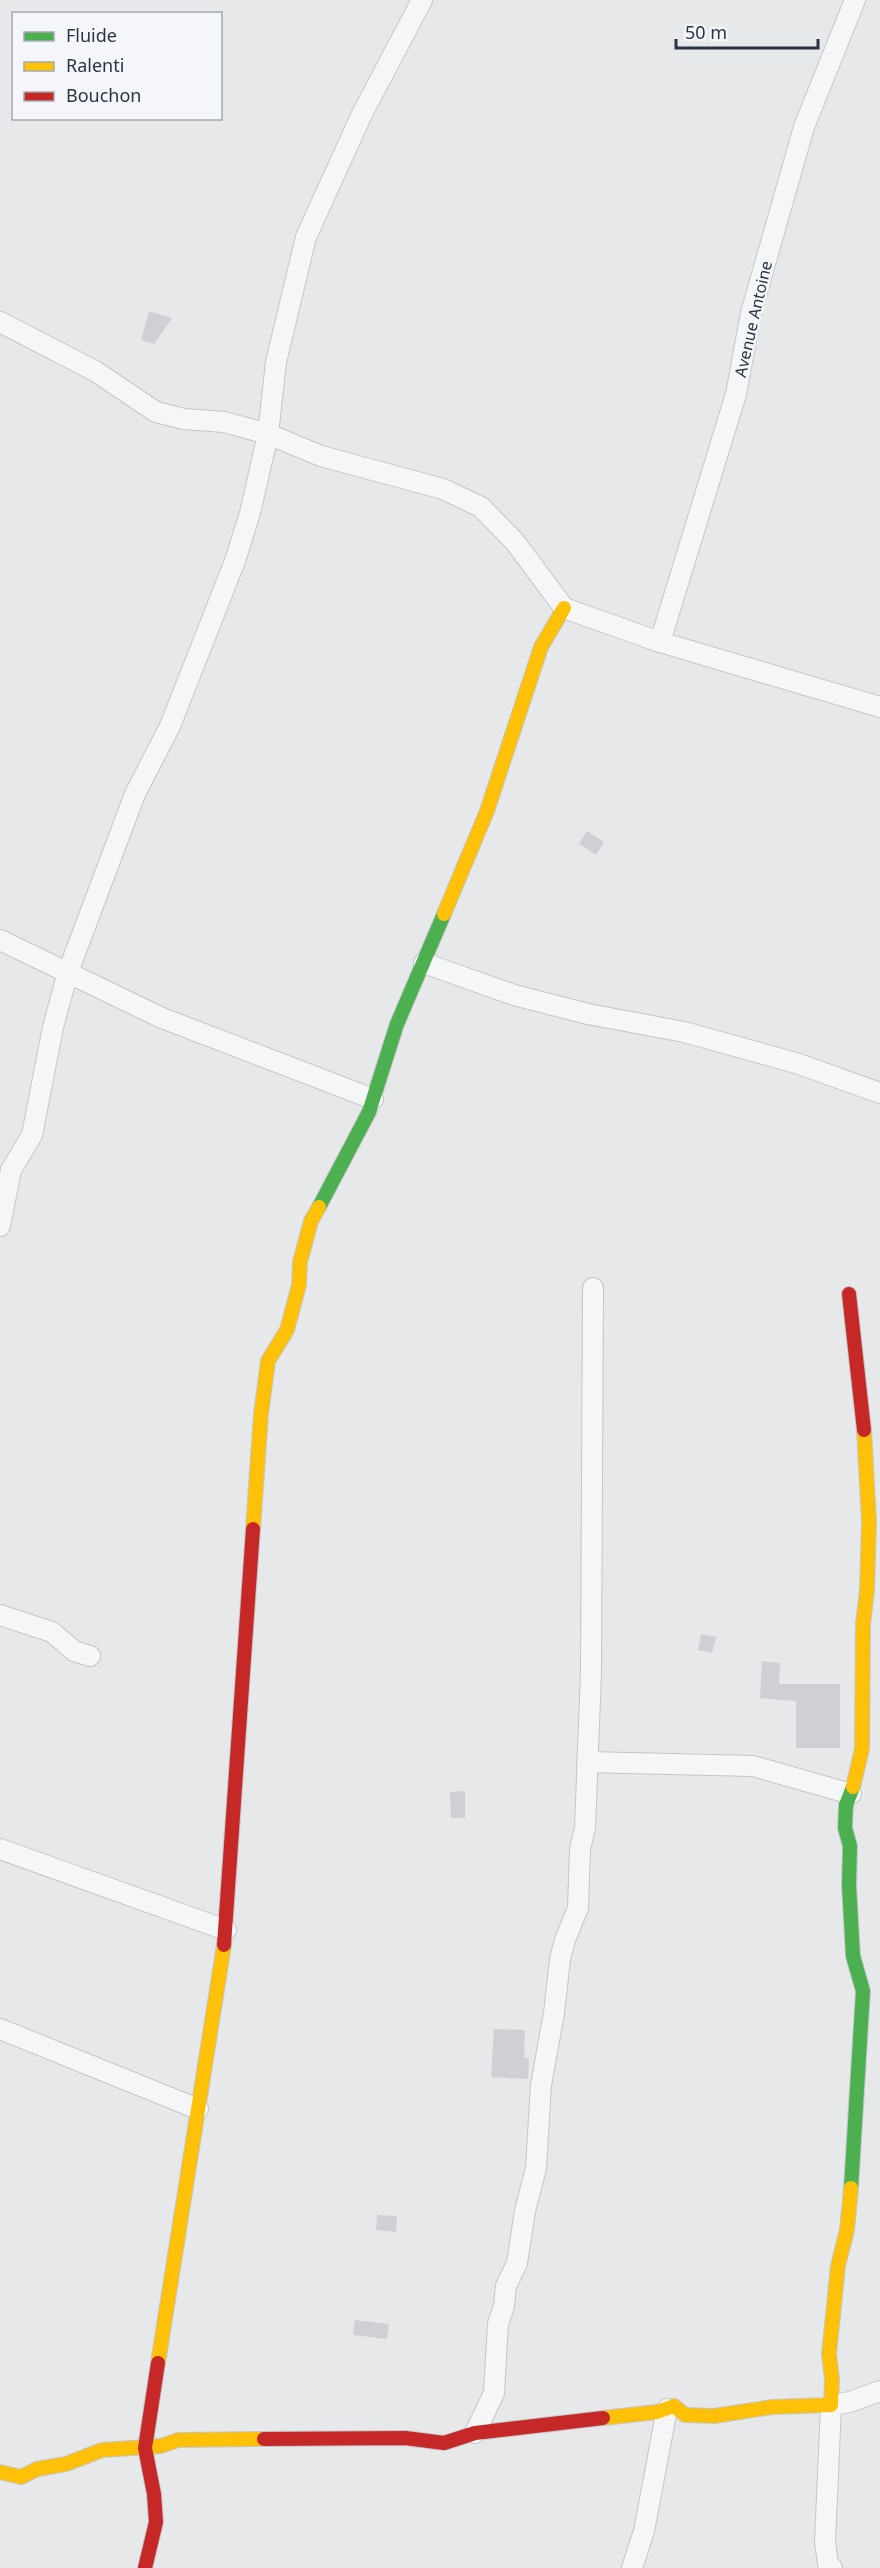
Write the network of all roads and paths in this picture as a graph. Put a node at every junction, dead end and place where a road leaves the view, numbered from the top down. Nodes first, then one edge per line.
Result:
1 (422, 0) edge
2 (855, 0) edge
3 (0, 322) edge
4 (268, 434) junction
5 (564, 608) junction
6 (660, 642) junction
7 (880, 707) edge
8 (0, 940) edge
9 (424, 963) junction
10 (68, 972) junction
11 (880, 1093) edge
12 (373, 1099) junction
13 (6, 1167) edge
14 (0, 1226) edge
15 (593, 1288) dead end
16 (849, 1294) dead end
17 (0, 1615) edge
18 (90, 1656) dead end
19 (587, 1762) junction
20 (851, 1794) junction
21 (0, 1850) edge
22 (226, 1930) junction
23 (0, 2029) edge
24 (198, 2109) junction
25 (880, 2391) edge
26 (831, 2405) junction
27 (667, 2409) junction
28 (475, 2433) junction
29 (146, 2448) junction
30 (0, 2472) edge
31 (145, 2568) edge
32 (632, 2568) edge
33 (832, 2568) edge

1 - 4 street
2 - 6 street, Avenue Antoine
3 - 4 street
4 - 5 street
4 - 10 street
5 - 6 street
5 - 9 street
6 - 7 street
8 - 10 street
9 - 11 street
9 - 12 street
10 - 12 street
10 - 13 street
12 - 22 street
13 - 14 street
15 - 19 street
16 - 20 street
17 - 18 street
19 - 20 street
19 - 28 street
20 - 26 street
21 - 22 street
22 - 24 street
23 - 24 street
24 - 29 street
25 - 26 street
26 - 27 street
26 - 33 street
27 - 28 street
27 - 32 street
28 - 29 street
29 - 30 street
29 - 31 street

